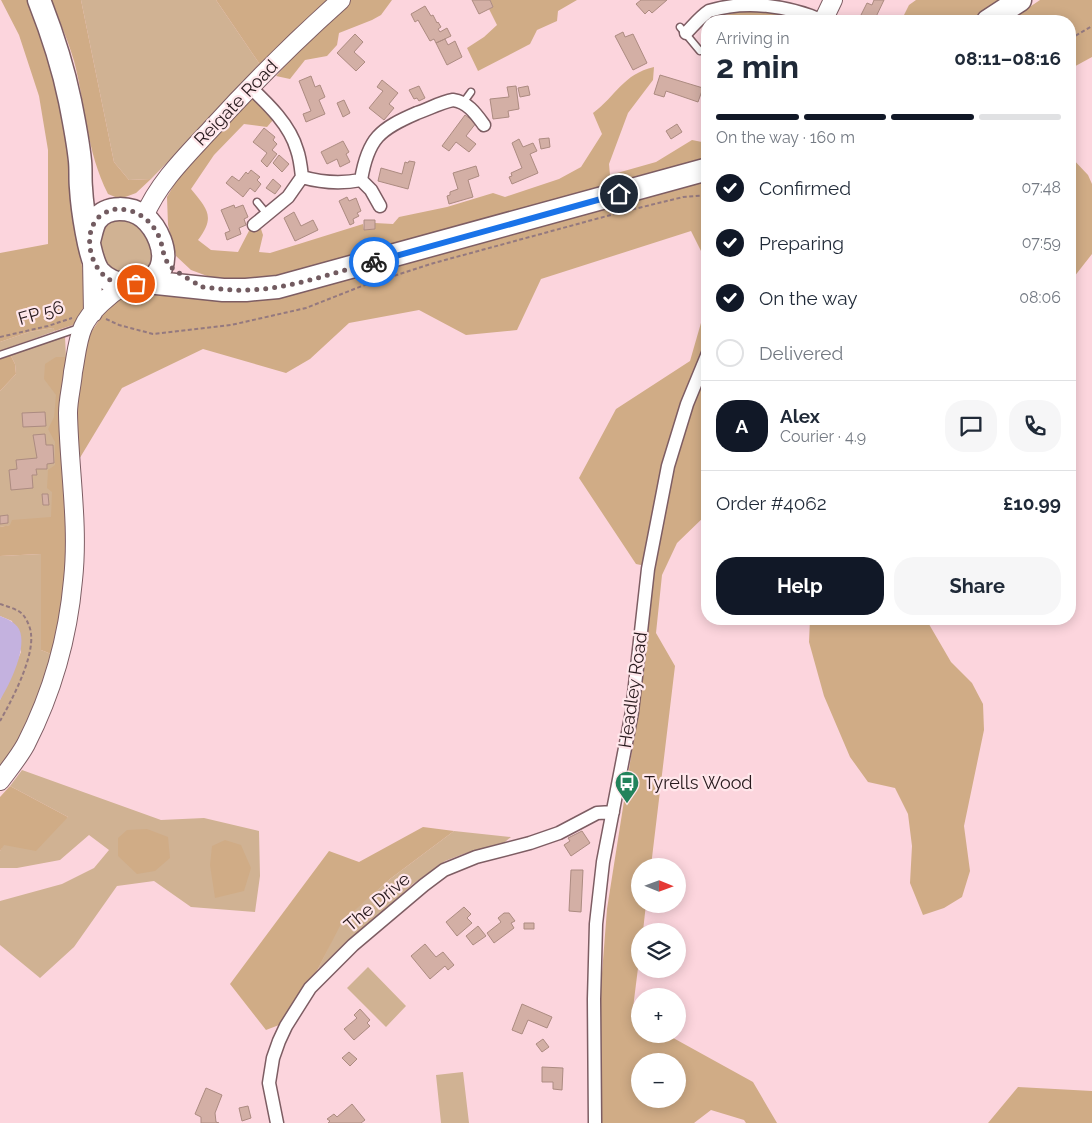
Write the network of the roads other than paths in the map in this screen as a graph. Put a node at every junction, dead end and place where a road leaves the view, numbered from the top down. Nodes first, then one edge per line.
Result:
1 (40, 0) edge
2 (341, 0) edge
3 (833, 0) edge
4 (1020, 0) edge
5 (703, 15) edge
6 (808, 15) edge
7 (826, 15) edge
8 (997, 15) edge
9 (701, 17) edge
10 (683, 30) joint
11 (700, 51) dead end
12 (250, 86) junction
13 (484, 125) dead end
14 (80, 162) junction
15 (701, 170) edge
16 (302, 177) junction
17 (361, 180) junction
18 (257, 202) dead end
19 (380, 206) dead end
20 (108, 211) junction
21 (267, 214) junction
22 (144, 217) junction
23 (254, 225) dead end
24 (91, 250) junction
25 (163, 254) junction
26 (147, 282) junction
27 (125, 285) junction
28 (201, 287) junction
29 (88, 320) junction
30 (0, 355) edge
31 (701, 370) edge
32 (0, 781) edge
33 (613, 812) junction
34 (277, 1123) edge
35 (595, 1123) edge

1 - 14 highway
2 - 12 main road, Reigate Road
3 - 7 main road
4 - 8 highway
5 - 6 street
9 - 10 street
10 - 11 lane
12 - 16 street
12 - 22 main road, Reigate Road
13 - 17 street
14 - 20 highway
14 - 24 highway
15 - 28 highway
16 - 17 street
16 - 21 street
17 - 19 street
18 - 21 lane
20 - 22 highway
20 - 24 highway
21 - 23 street
22 - 25 highway
24 - 27 highway
24 - 29 main road
25 - 26 highway
25 - 28 highway
26 - 27 highway
26 - 28 highway
27 - 29 main road
29 - 30 lane
29 - 32 main road
31 - 33 street, Headley Road
33 - 34 street, The Drive
33 - 35 street, Headley Road

